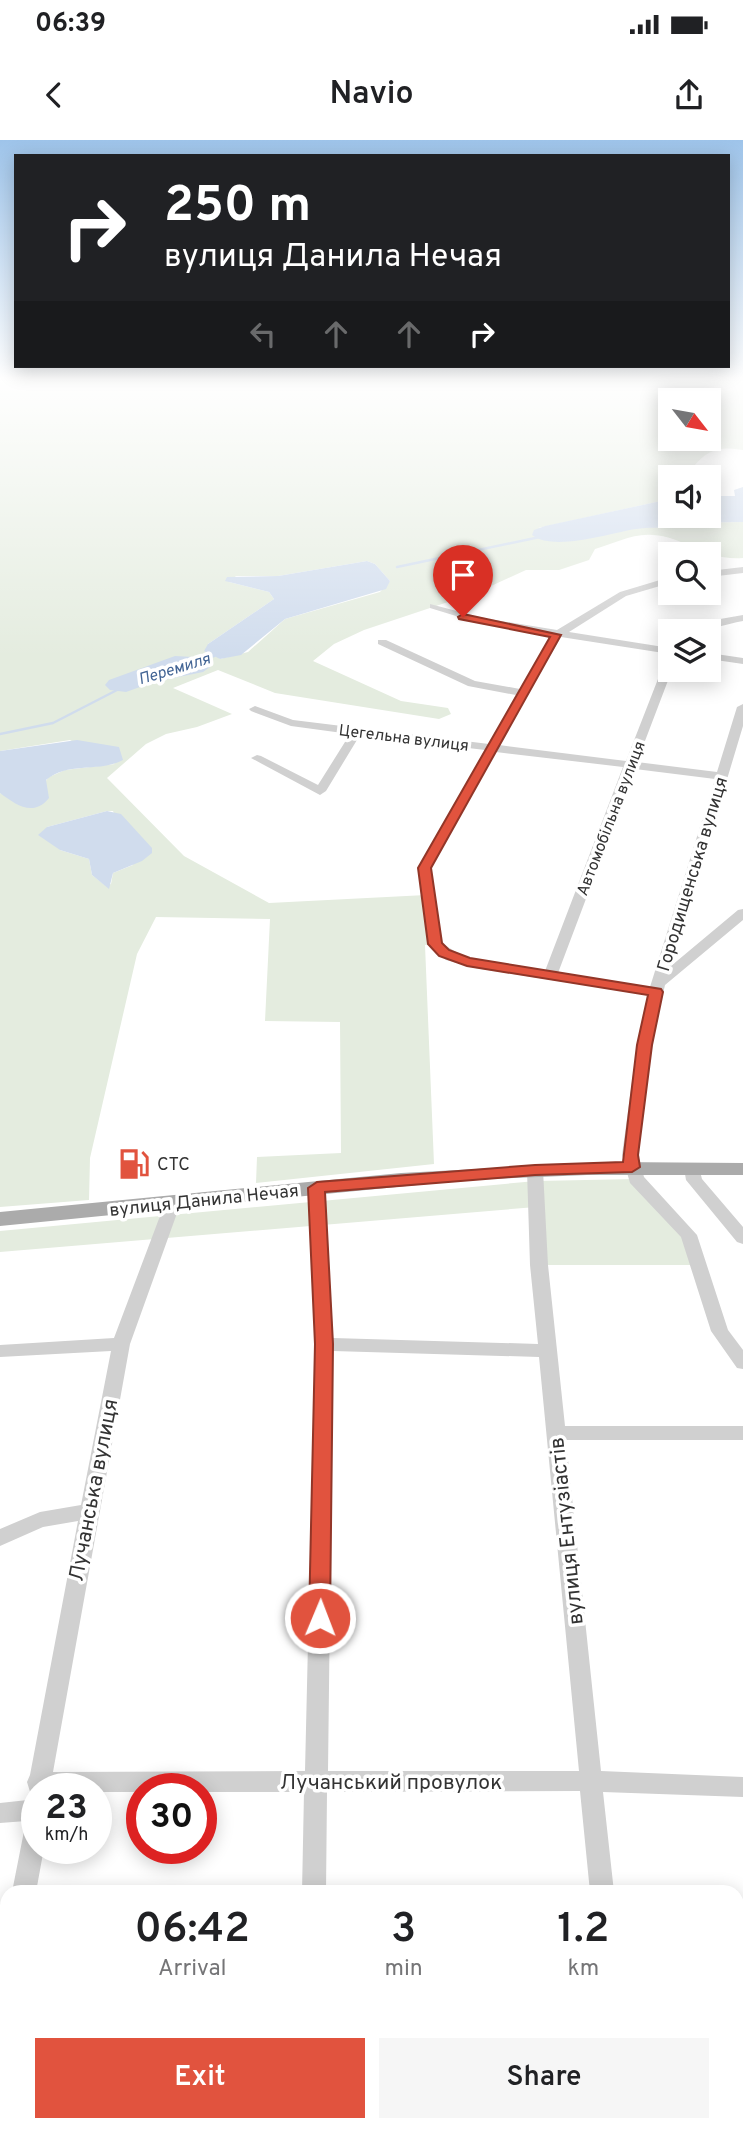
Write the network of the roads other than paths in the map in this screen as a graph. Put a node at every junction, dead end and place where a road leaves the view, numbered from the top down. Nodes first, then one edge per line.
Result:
1 (743, 570) edge
2 (721, 573) edge
3 (658, 584) edge
4 (433, 606) dead end
5 (743, 618) edge
6 (721, 621) edge
7 (556, 635) junction
8 (382, 642) dead end
9 (658, 649) edge
10 (721, 658) edge
11 (743, 661) edge
12 (662, 682) edge
13 (523, 693) junction
14 (743, 708) edge
15 (255, 709) dead end
16 (357, 731) junction
17 (491, 747) junction
18 (257, 758) dead end
19 (630, 765) junction
20 (723, 776) junction
21 (743, 913) edge
22 (550, 975) junction
23 (657, 987) junction
24 (632, 1167) junction
25 (692, 1168) junction
26 (743, 1169) edge
27 (535, 1170) junction
28 (317, 1188) junction
29 (169, 1205) junction
30 (0, 1219) edge
31 (743, 1238) edge
32 (121, 1344) junction
33 (324, 1344) junction
34 (0, 1351) edge
35 (548, 1351) junction
36 (743, 1363) edge
37 (556, 1433) junction
38 (743, 1433) edge
39 (89, 1511) junction
40 (0, 1538) edge
41 (41, 1773) edge
42 (591, 1781) junction
43 (317, 1783) junction
44 (112, 1784) edge
45 (743, 1787) edge
46 (21, 1811) edge
47 (0, 1813) edge
48 (29, 1864) edge
49 (25, 1885) edge
50 (314, 1885) edge
51 (600, 1885) edge

1 - 2 street
3 - 7 street
4 - 7 street
5 - 6 street
7 - 9 street
7 - 13 street
8 - 13 street
10 - 11 street
12 - 19 street, Автомобільна вулиця
13 - 17 street
14 - 20 street, Городищенська вулиця
15 - 16 street, Цегельна вулиця
16 - 17 street, Цегельна вулиця
16 - 18 street
17 - 19 street, Цегельна вулиця
17 - 22 street
19 - 20 street, Цегельна вулиця
19 - 22 street, Автомобільна вулиця
20 - 23 street, Городищенська вулиця
21 - 23 street
22 - 23 street
23 - 24 street, Городищенська вулиця
24 - 25 main road, вулиця Данила Нечая
24 - 27 main road, вулиця Данила Нечая
24 - 36 street
25 - 26 main road, вулиця Данила Нечая
25 - 31 street
27 - 28 main road, вулиця Данила Нечая
27 - 35 street, вулиця Ентузіастів
28 - 29 main road, вулиця Данила Нечая
28 - 33 street
29 - 30 main road, вулиця Данила Нечая
29 - 32 street, Лучанська вулиця
32 - 34 street
32 - 39 street, Лучанська вулиця
33 - 35 street
33 - 43 street
35 - 37 street, вулиця Ентузіастів
37 - 38 street
37 - 42 street, вулиця Ентузіастів
39 - 40 street
39 - 41 street, Лучанська вулиця
42 - 43 street, Лучанський провулок
42 - 45 street, Лучанський провулок
42 - 51 street, вулиця Ентузіастів
43 - 44 street, Лучанський провулок
43 - 50 street
46 - 47 street
48 - 49 street

